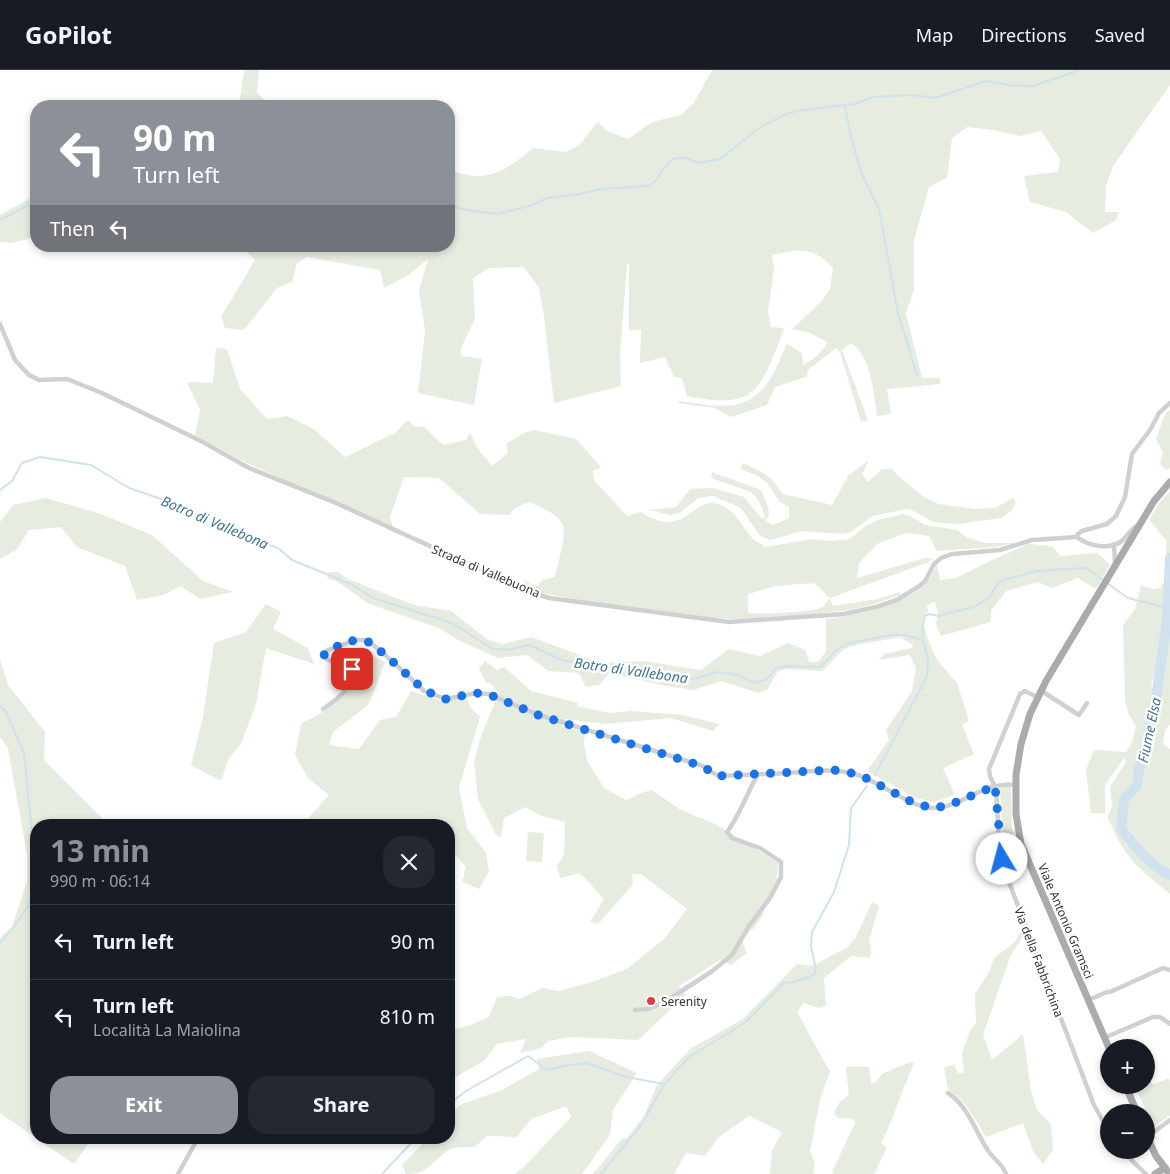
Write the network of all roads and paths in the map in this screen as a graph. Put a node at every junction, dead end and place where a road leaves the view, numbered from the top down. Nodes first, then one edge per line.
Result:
1 (0, 324) edge
2 (1170, 402) edge
3 (1170, 482) edge
4 (1139, 525) junction
5 (1076, 537) junction
6 (1114, 544) junction
7 (1115, 565) junction
8 (1039, 694) junction
9 (1087, 703) dead end
10 (323, 709) dead end
11 (758, 774) junction
12 (1016, 785) junction
13 (995, 786) junction
14 (1170, 970) edge
15 (1088, 1000) junction
16 (635, 1010) dead end
17 (1170, 1024) edge
18 (1104, 1038) joint
19 (948, 1093) dead end
20 (1100, 1117) edge
21 (1170, 1120) edge
22 (1155, 1130) edge
23 (195, 1144) edge
24 (1156, 1156) joint
25 (1130, 1159) edge
26 (1168, 1171) edge
27 (1156, 1173) edge
28 (178, 1174) edge
29 (1006, 1174) edge
30 (1146, 1174) edge

1 - 5 street, Strada di Vallebuona
2 - 5 street
3 - 4 main road, Viale Antonio Gramsci
4 - 6 street
4 - 7 main road, Viale Antonio Gramsci
5 - 6 street
6 - 7 street
7 - 8 main road, Viale Antonio Gramsci
8 - 9 street
8 - 12 main road, Viale Antonio Gramsci
8 - 13 street, Via della Fabbrichina
10 - 11 street
11 - 13 street
11 - 16 street
12 - 13 street
12 - 15 main road, Viale Antonio Gramsci
13 - 20 street, Via della Fabbrichina
14 - 15 street
15 - 18 main road, Viale Antonio Gramsci
17 - 18 street
19 - 29 street
21 - 22 street
23 - 28 street
24 - 26 main road
24 - 27 main road
25 - 30 street
26 - 27 main road

